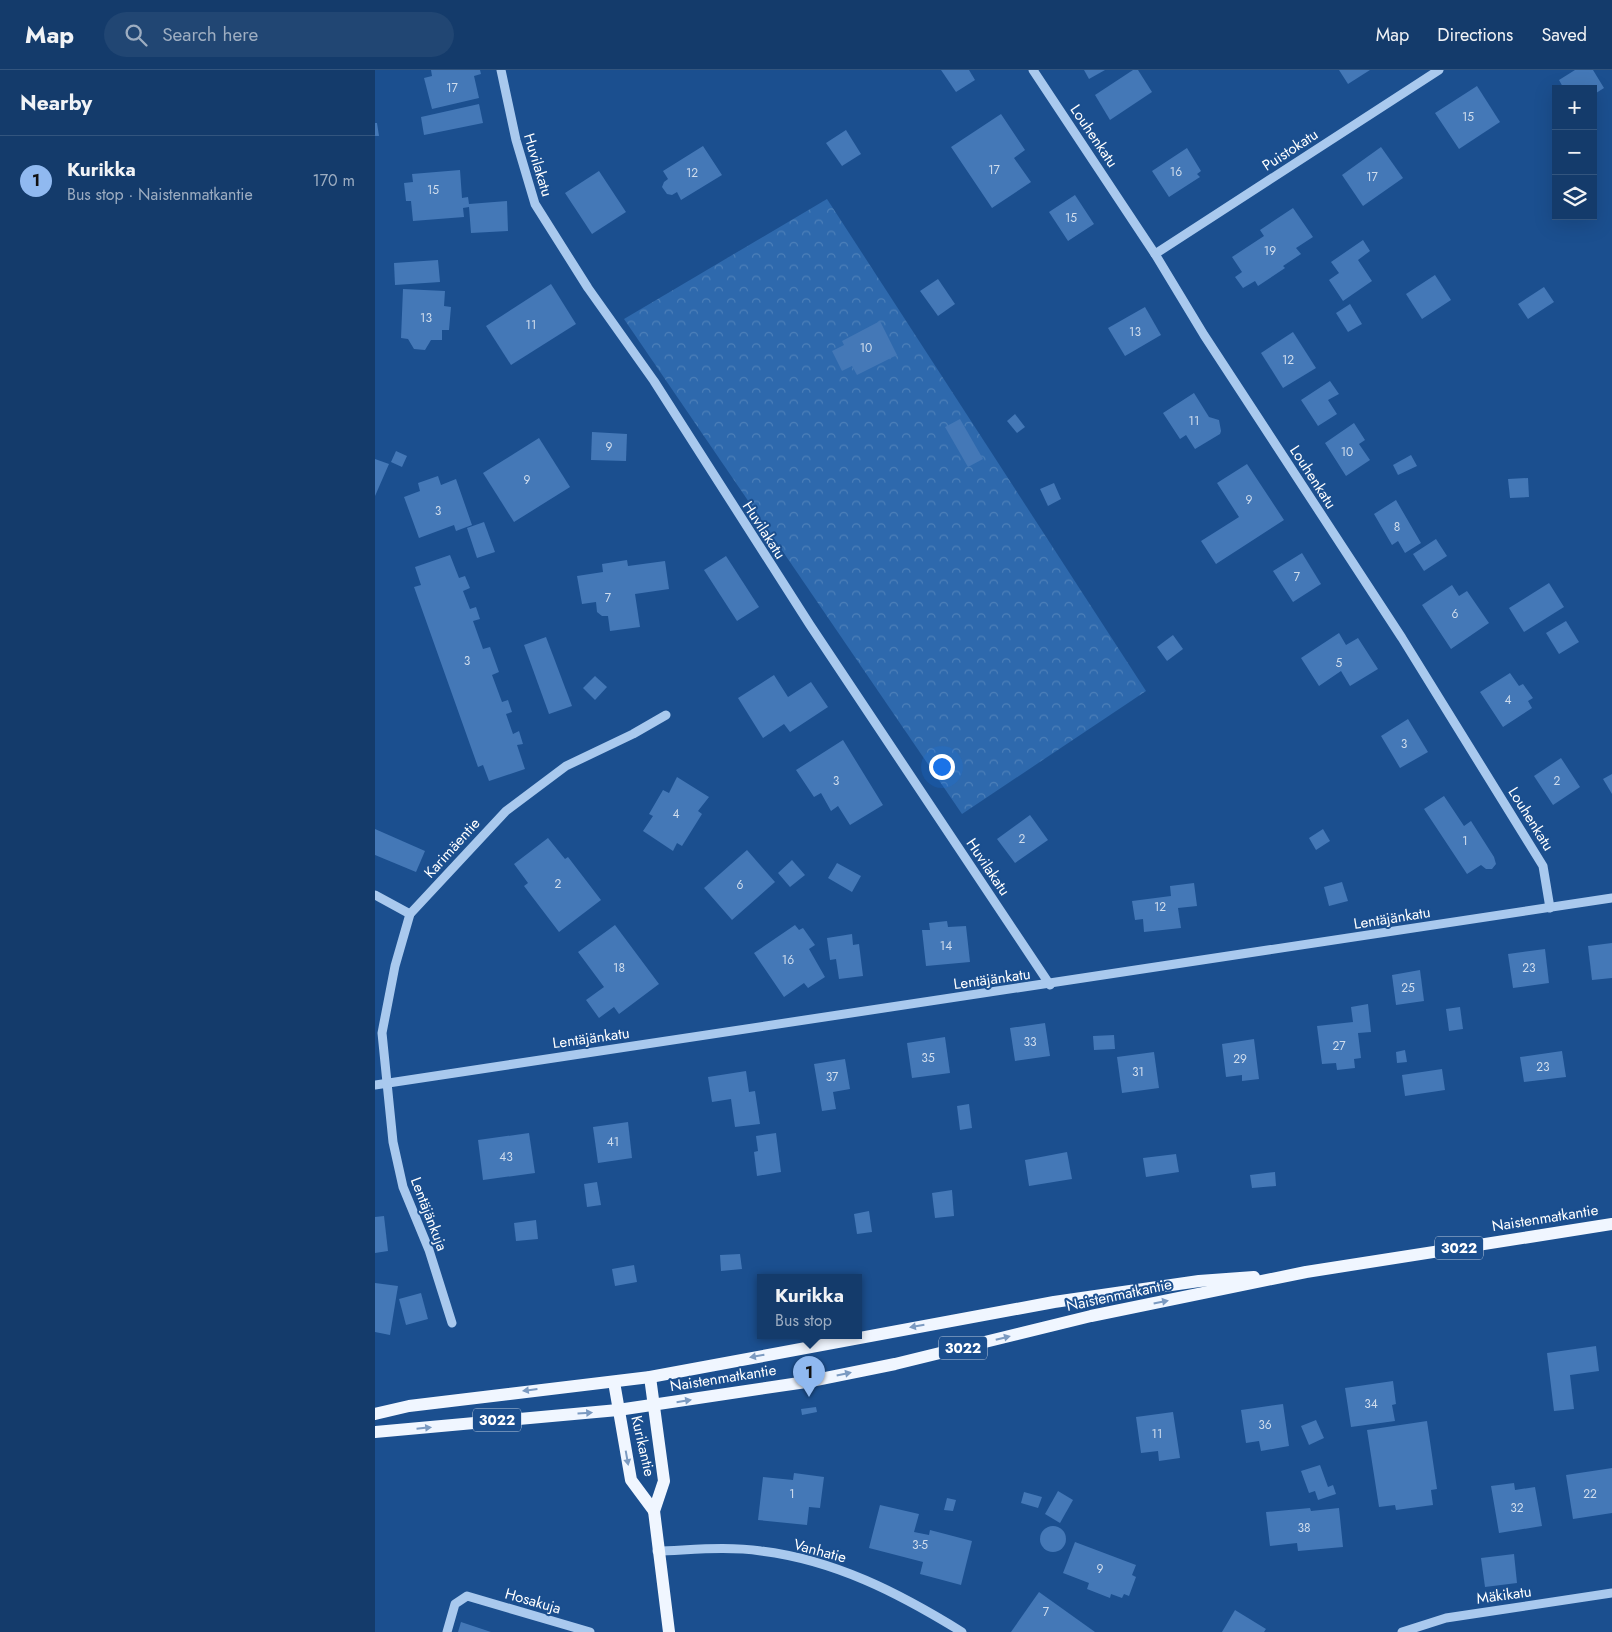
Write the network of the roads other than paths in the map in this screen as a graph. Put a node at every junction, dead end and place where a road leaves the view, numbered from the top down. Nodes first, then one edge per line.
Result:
1 (501, 70) edge
2 (1033, 70) edge
3 (1439, 70) edge
4 (1155, 254) junction
5 (666, 715) dead end
6 (375, 895) edge
7 (1612, 898) edge
8 (1550, 908) junction
9 (410, 914) junction
10 (1050, 985) junction
11 (387, 1083) junction
12 (375, 1085) edge
13 (1612, 1224) edge
14 (1306, 1272) junction
15 (452, 1323) dead end
16 (862, 1338) edge
17 (855, 1339) edge
18 (650, 1377) junction
19 (614, 1382) junction
20 (655, 1406) junction
21 (619, 1410) junction
22 (375, 1414) edge
23 (375, 1432) edge
24 (654, 1511) junction
25 (657, 1551) junction
26 (1612, 1593) edge
27 (447, 1632) edge
28 (590, 1632) edge
29 (669, 1632) edge
30 (962, 1632) edge
31 (1402, 1632) edge

1 - 10 street, Huvilakatu
2 - 4 street, Louhenkatu
3 - 4 street, Puistokatu
4 - 8 street, Louhenkatu
5 - 9 street, Karimäentie
6 - 9 street
7 - 8 street, Lentäjänkatu
8 - 10 street, Lentäjänkatu
9 - 11 street, Karimäentie
10 - 11 street, Lentäjänkatu
11 - 12 street, Lentäjänkatu
11 - 15 street, Lentäjänkuja
13 - 14 main road, Naistenmatkantie / 3022
14 -> 16 main road, Naistenmatkantie / 3022
20 -> 14 main road, Naistenmatkantie / 3022
17 -> 18 main road, Naistenmatkantie / 3022
18 - 19 main road, Naistenmatkantie / 3022
18 - 20 main road, Kurikantie
19 - 21 main road, Kurikantie
19 -> 22 main road, Naistenmatkantie / 3022
20 - 21 main road, Naistenmatkantie / 3022
20 - 24 main road, Kurikantie
23 -> 21 main road, Naistenmatkantie / 3022
21 -> 24 main road, Kurikantie
24 - 25 main road, Kurikantie
25 - 29 main road, Kurikantie
25 - 30 street, Vanhatie
26 - 31 street, Mäkikatu
27 - 28 street, Hosakuja

